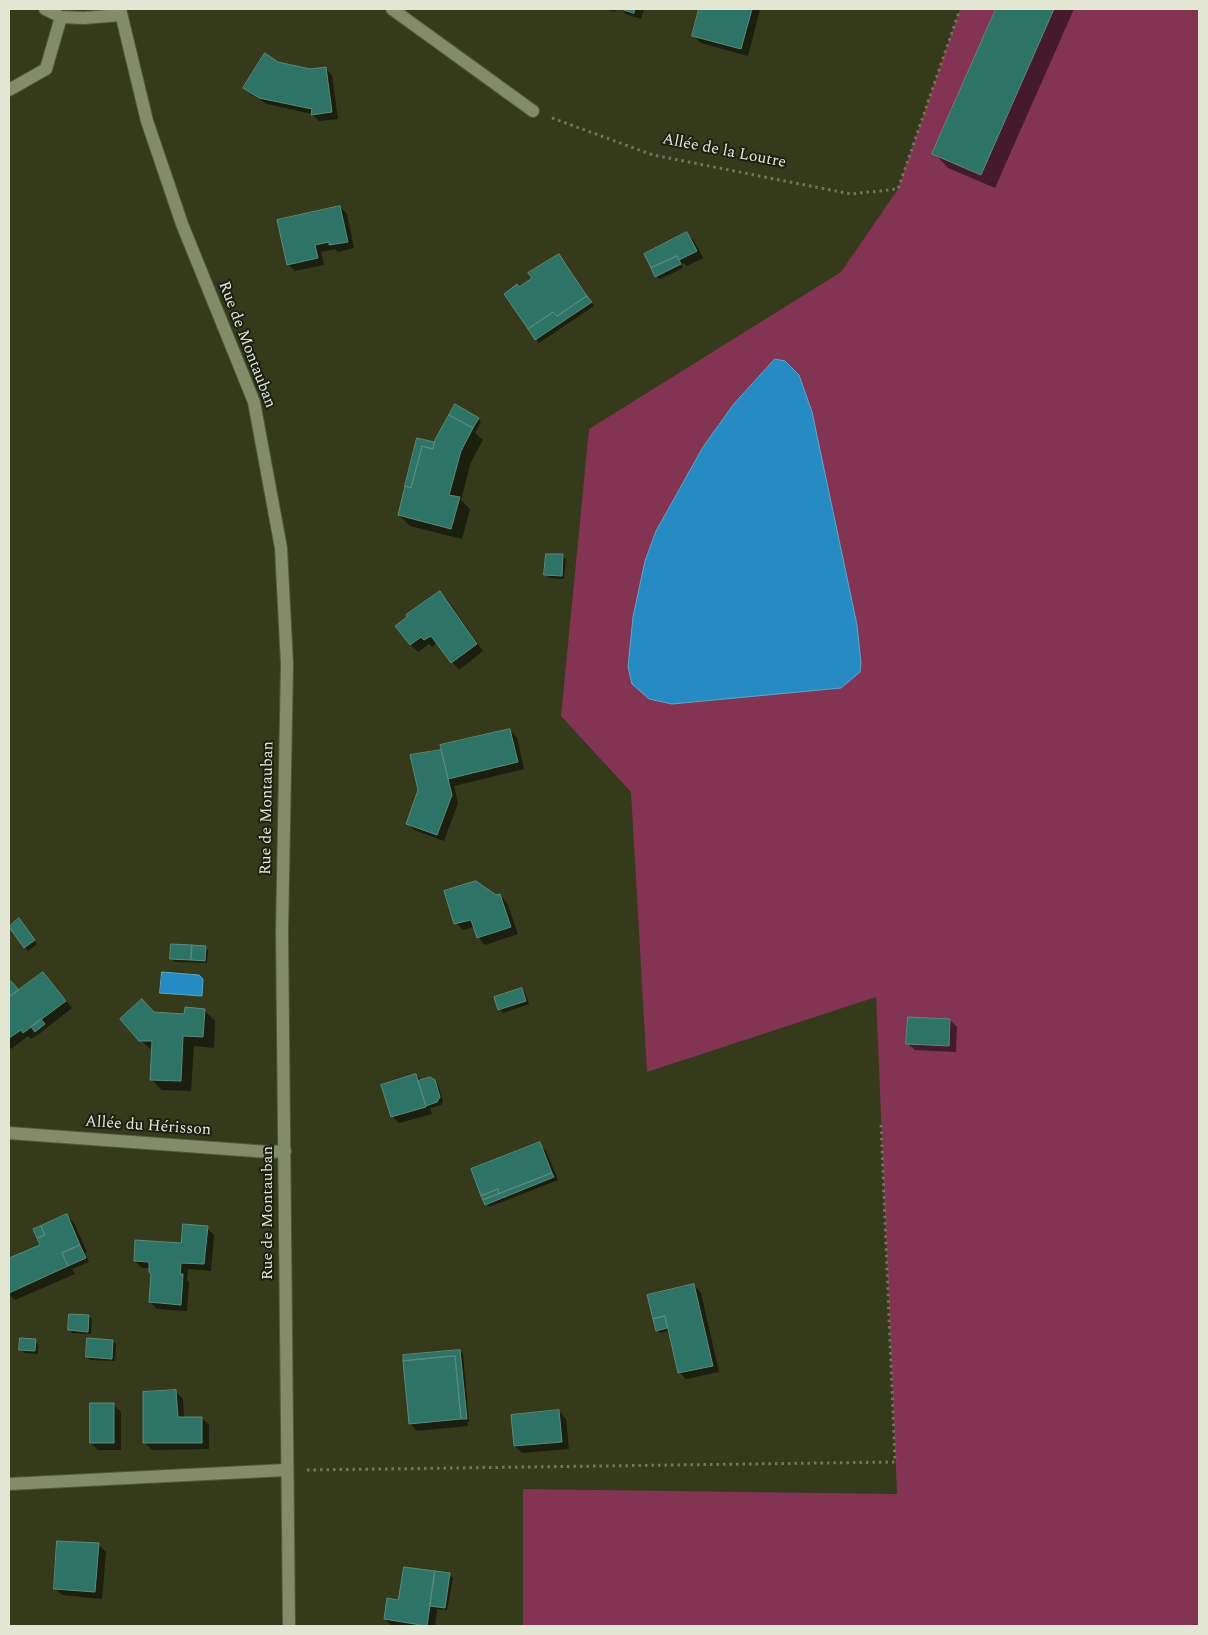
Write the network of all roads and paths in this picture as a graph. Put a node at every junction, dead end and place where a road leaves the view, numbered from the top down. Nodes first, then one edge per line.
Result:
1 (46, 9) edge
2 (392, 9) edge
3 (960, 9) edge
4 (120, 12) edge
5 (61, 17) junction
6 (9, 90) edge
7 (533, 111) joint
8 (881, 1124) dead end
9 (9, 1133) edge
10 (285, 1152) junction
11 (286, 1470) junction
12 (9, 1484) edge
13 (289, 1626) edge

1 - 5 street
2 - 7 street
3 - 7 path, Allée de la Loutre
4 - 5 street
4 - 10 street, Rue de Montauban
5 - 6 street
8 - 11 path
9 - 10 street, Allée du Hérisson
10 - 11 street, Rue de Montauban
11 - 12 street
11 - 13 street, Rue de Montauban

